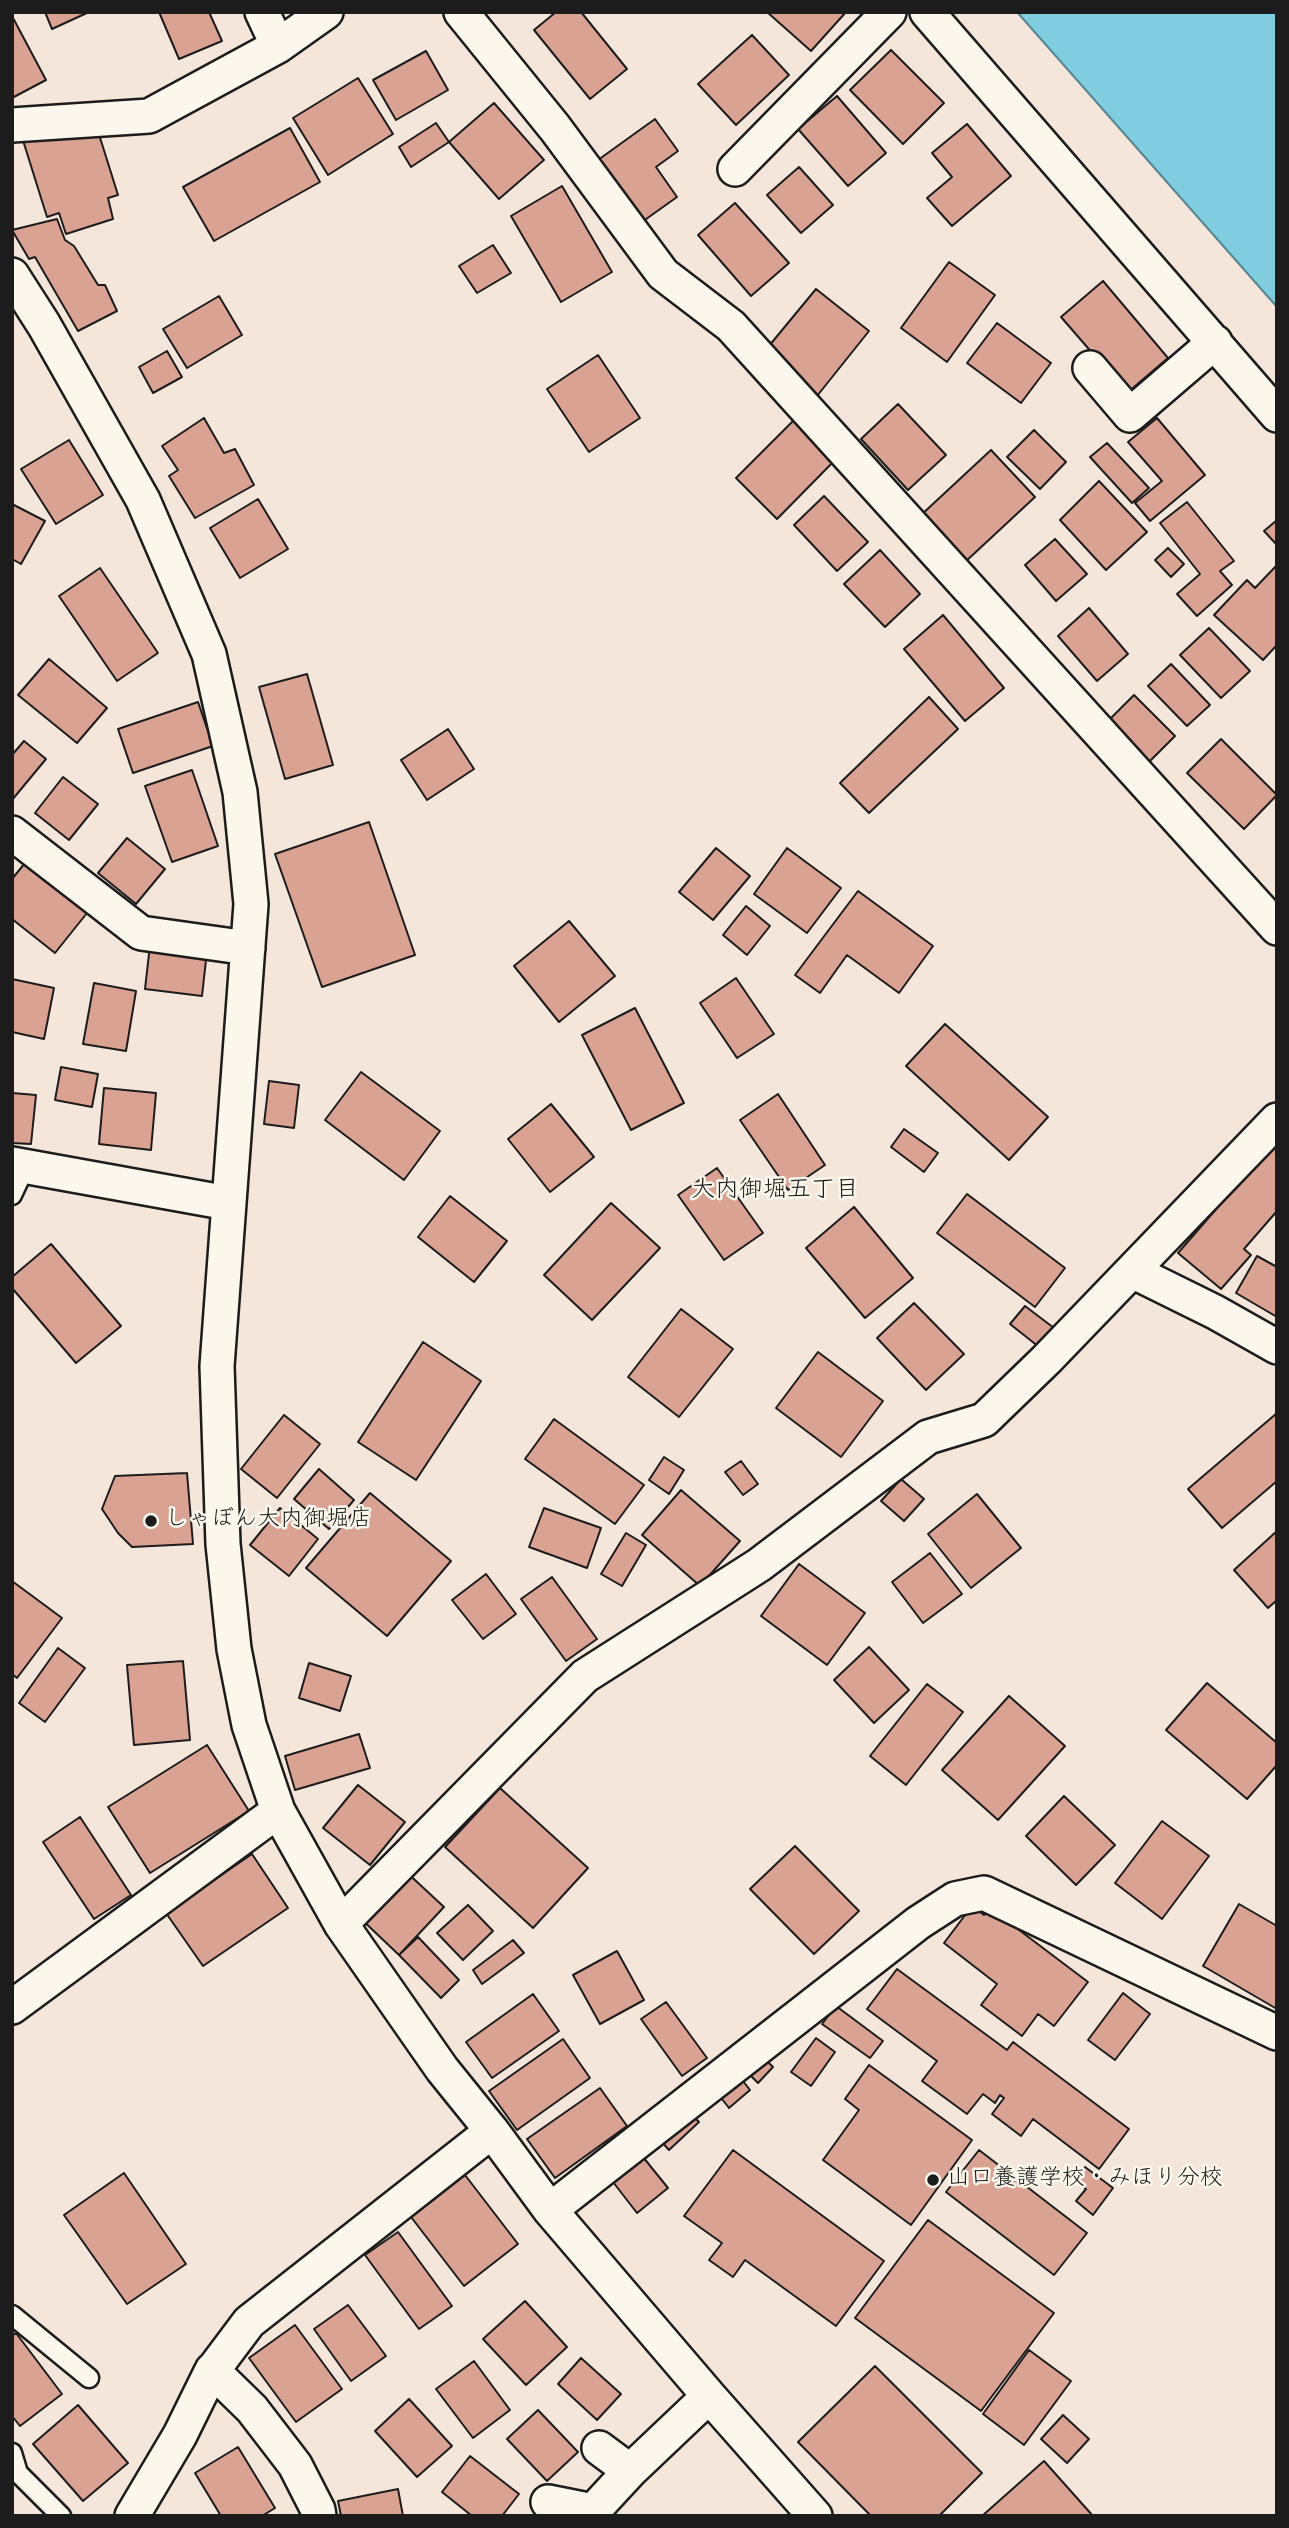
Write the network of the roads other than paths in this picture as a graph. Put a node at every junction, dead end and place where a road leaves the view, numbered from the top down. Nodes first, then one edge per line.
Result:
1 (262, 12) edge
2 (326, 12) edge
3 (461, 12) edge
4 (889, 12) edge
5 (927, 12) edge
6 (278, 46) junction
7 (12, 125) edge
8 (735, 169) dead end
9 (12, 275) edge
10 (1215, 342) junction
11 (1090, 368) dead end
12 (1277, 415) edge
13 (12, 833) edge
14 (1277, 928) edge
15 (248, 948) junction
16 (1277, 1120) edge
17 (17, 1175) edge
18 (228, 1203) junction
19 (1132, 1271) junction
20 (1277, 1347) edge
21 (278, 1811) junction
22 (341, 1924) junction
23 (14, 2002) edge
24 (1277, 2033) edge
25 (492, 2132) junction
26 (550, 2210) junction
27 (12, 2315) edge
28 (212, 2370) junction
29 (89, 2378) dead end
30 (709, 2396) junction
31 (599, 2448) dead end
32 (12, 2452) edge
33 (630, 2471) junction
34 (548, 2502) dead end
35 (61, 2516) edge
36 (132, 2516) edge
37 (319, 2516) edge
38 (815, 2516) edge

1 - 6 street
2 - 6 street
3 - 14 street
4 - 8 street
5 - 10 street
6 - 7 street
9 - 15 street
10 - 11 street
10 - 12 street
13 - 15 street
15 - 18 street
16 - 19 street
17 - 18 street
18 - 21 street
19 - 20 street
19 - 22 street
21 - 22 street
21 - 23 street
22 - 25 street
24 - 26 street
25 - 26 street
25 - 28 street
26 - 30 street
27 - 29 lane
28 - 36 street
28 - 37 street
30 - 33 street
30 - 38 street
31 - 33 street
32 - 35 lane
33 - 34 street

